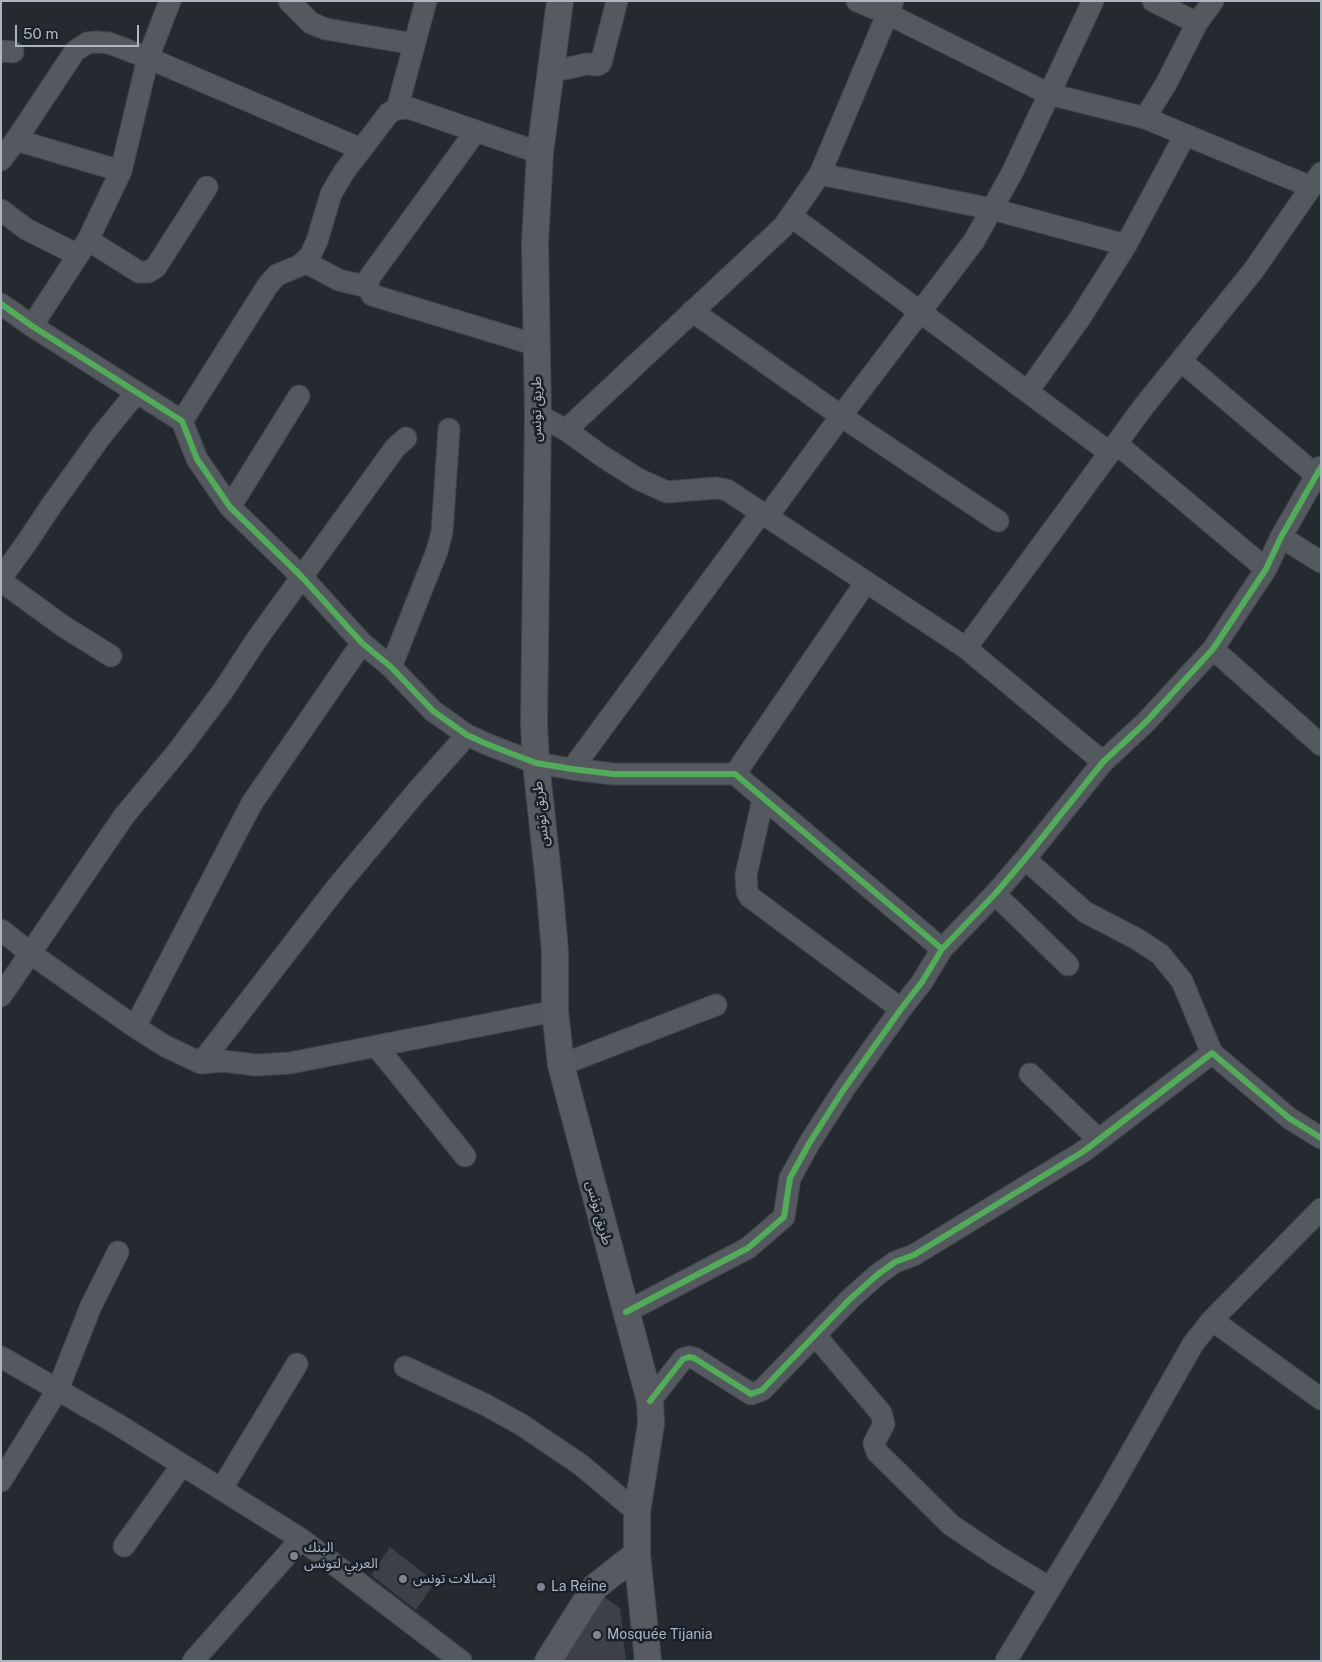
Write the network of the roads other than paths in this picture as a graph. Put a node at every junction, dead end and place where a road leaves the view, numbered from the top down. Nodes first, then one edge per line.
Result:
1 (170, 1) edge
2 (288, 1) edge
3 (426, 1) edge
4 (560, 1) edge
5 (617, 1) edge
6 (857, 1) edge
7 (1093, 1) edge
8 (1153, 1) edge
9 (1213, 1) edge
10 (890, 8) edge
11 (1197, 23) junction
12 (414, 44) junction
13 (148, 58) junction
14 (550, 72) junction
15 (1049, 94) junction
16 (397, 109) junction
17 (1145, 118) junction
18 (476, 131) junction
19 (1185, 135) junction
20 (16, 140) junction
21 (361, 149) junction
22 (540, 153) junction
23 (1, 160) edge
24 (121, 171) junction
25 (820, 174) junction
26 (1316, 180) edge
27 (206, 187) dead end
28 (992, 209) junction
29 (1, 210) edge
30 (792, 216) junction
31 (1126, 245) junction
32 (83, 247) junction
33 (305, 262) junction
34 (368, 287) junction
35 (692, 311) junction
36 (4, 312) edge
37 (920, 312) junction
38 (32, 326) junction
39 (536, 345) junction
40 (1181, 361) junction
41 (1028, 391) junction
42 (136, 393) junction
43 (299, 396) dead end
44 (538, 415) junction
45 (841, 416) junction
46 (182, 421) junction
47 (449, 429) dead end
48 (566, 430) junction
49 (406, 438) dead end
50 (1113, 448) junction
51 (1318, 471) edge
52 (230, 507) junction
53 (764, 515) junction
54 (998, 522) dead end
55 (1281, 537) junction
56 (1321, 562) edge
57 (1266, 569) junction
58 (302, 577) junction
59 (1, 579) edge
60 (866, 582) junction
61 (362, 643) junction
62 (966, 648) junction
63 (1213, 648) junction
64 (111, 656) dead end
65 (391, 667) junction
66 (467, 734) junction
67 (1321, 745) edge
68 (1103, 762) junction
69 (536, 763) junction
70 (572, 769) junction
71 (735, 774) junction
72 (763, 799) junction
73 (1025, 859) junction
74 (995, 894) junction
75 (1, 930) edge
76 (942, 949) junction
77 (30, 953) junction
78 (1068, 965) dead end
79 (1, 996) edge
80 (716, 1005) dead end
81 (901, 1008) junction
82 (555, 1012) junction
83 (135, 1027) junction
84 (377, 1047) junction
85 (1212, 1053) junction
86 (201, 1063) junction
87 (561, 1065) junction
88 (1030, 1074) dead end
89 (1321, 1138) edge
90 (1098, 1140) junction
91 (465, 1156) dead end
92 (1321, 1209) edge
93 (118, 1252) dead end
94 (626, 1312) junction
95 (1212, 1320) junction
96 (815, 1335) junction
97 (1, 1356) edge
98 (296, 1364) dead end
99 (405, 1367) dead end
100 (58, 1389) junction
101 (1321, 1399) edge
102 (650, 1401) junction
103 (182, 1464) junction
104 (1, 1481) edge
105 (222, 1488) junction
106 (637, 1512) junction
107 (301, 1539) junction
108 (124, 1546) dead end
109 (637, 1554) junction
110 (1050, 1588) junction
111 (193, 1661) edge
112 (462, 1661) edge
113 (548, 1661) edge
114 (648, 1661) edge
115 (1006, 1661) edge

1 - 13 street
2 - 12 street
3 - 12 street
4 - 14 main road, طريق تونس
5 - 14 street
6 - 10 street
7 - 15 street
8 - 11 street
9 - 11 street
10 - 15 street
10 - 25 street
11 - 17 street
12 - 16 street
13 - 20 street
13 - 21 street
13 - 24 street
14 - 22 main road, طريق تونس
15 - 17 street
15 - 28 street
16 - 18 street
16 - 21 street
17 - 19 street
18 - 22 street
18 - 34 street
19 - 26 street
19 - 31 street
20 - 23 street
20 - 24 street
21 - 33 street
22 - 39 main road, طريق تونس
24 - 32 street
25 - 28 street
25 - 30 street
26 - 40 street
27 - 32 street
28 - 31 street
28 - 37 street
29 - 32 street
30 - 35 street
30 - 37 street
31 - 41 street
32 - 38 street
33 - 34 street
33 - 46 street
34 - 39 street
35 - 45 street
35 - 48 street
36 - 38 street
37 - 41 street
37 - 45 street
38 - 42 street
39 - 44 main road, طريق تونس
40 - 50 street
40 - 51 street
41 - 50 street
42 - 46 street
42 - 59 street
43 - 52 street
44 - 48 street
44 - 69 main road, طريق تونس
45 - 53 street
45 - 54 street
46 - 52 street
47 - 65 street
48 - 53 street
49 - 58 street
50 - 57 street
50 - 62 street
51 - 55 street
52 - 58 street
53 - 60 street
53 - 70 street
55 - 56 street
55 - 57 street
57 - 63 street
58 - 61 street
58 - 77 street
59 - 64 street
60 - 62 street
60 - 71 street
61 - 65 street
61 - 83 street
62 - 68 street
63 - 67 street
63 - 68 street
65 - 66 street
66 - 69 street
66 - 86 street
68 - 73 street
69 - 70 street
69 - 82 main road, طريق تونس
70 - 71 street
71 - 72 street
72 - 76 street
72 - 81 street
73 - 74 street
73 - 85 street
74 - 76 street
74 - 78 street
75 - 77 street
76 - 81 street
77 - 79 street
77 - 83 street
80 - 87 street
81 - 94 street
82 - 84 street
82 - 87 main road, طريق تونس
83 - 86 street
84 - 86 street
84 - 91 street
85 - 89 street
85 - 90 street
87 - 94 main road, طريق تونس
88 - 90 street
90 - 96 street
92 - 95 street
93 - 100 street
94 - 102 main road, طريق تونس
95 - 101 street
95 - 110 street
96 - 102 street
96 - 110 street
97 - 100 street
98 - 105 street
99 - 106 street
100 - 103 street
100 - 104 street
102 - 106 main road, طريق تونس
103 - 105 street
103 - 108 street
105 - 107 street
106 - 109 main road, طريق تونس
107 - 111 street
107 - 112 street
109 - 113 main road
109 - 114 main road, طريق تونس
110 - 115 street

